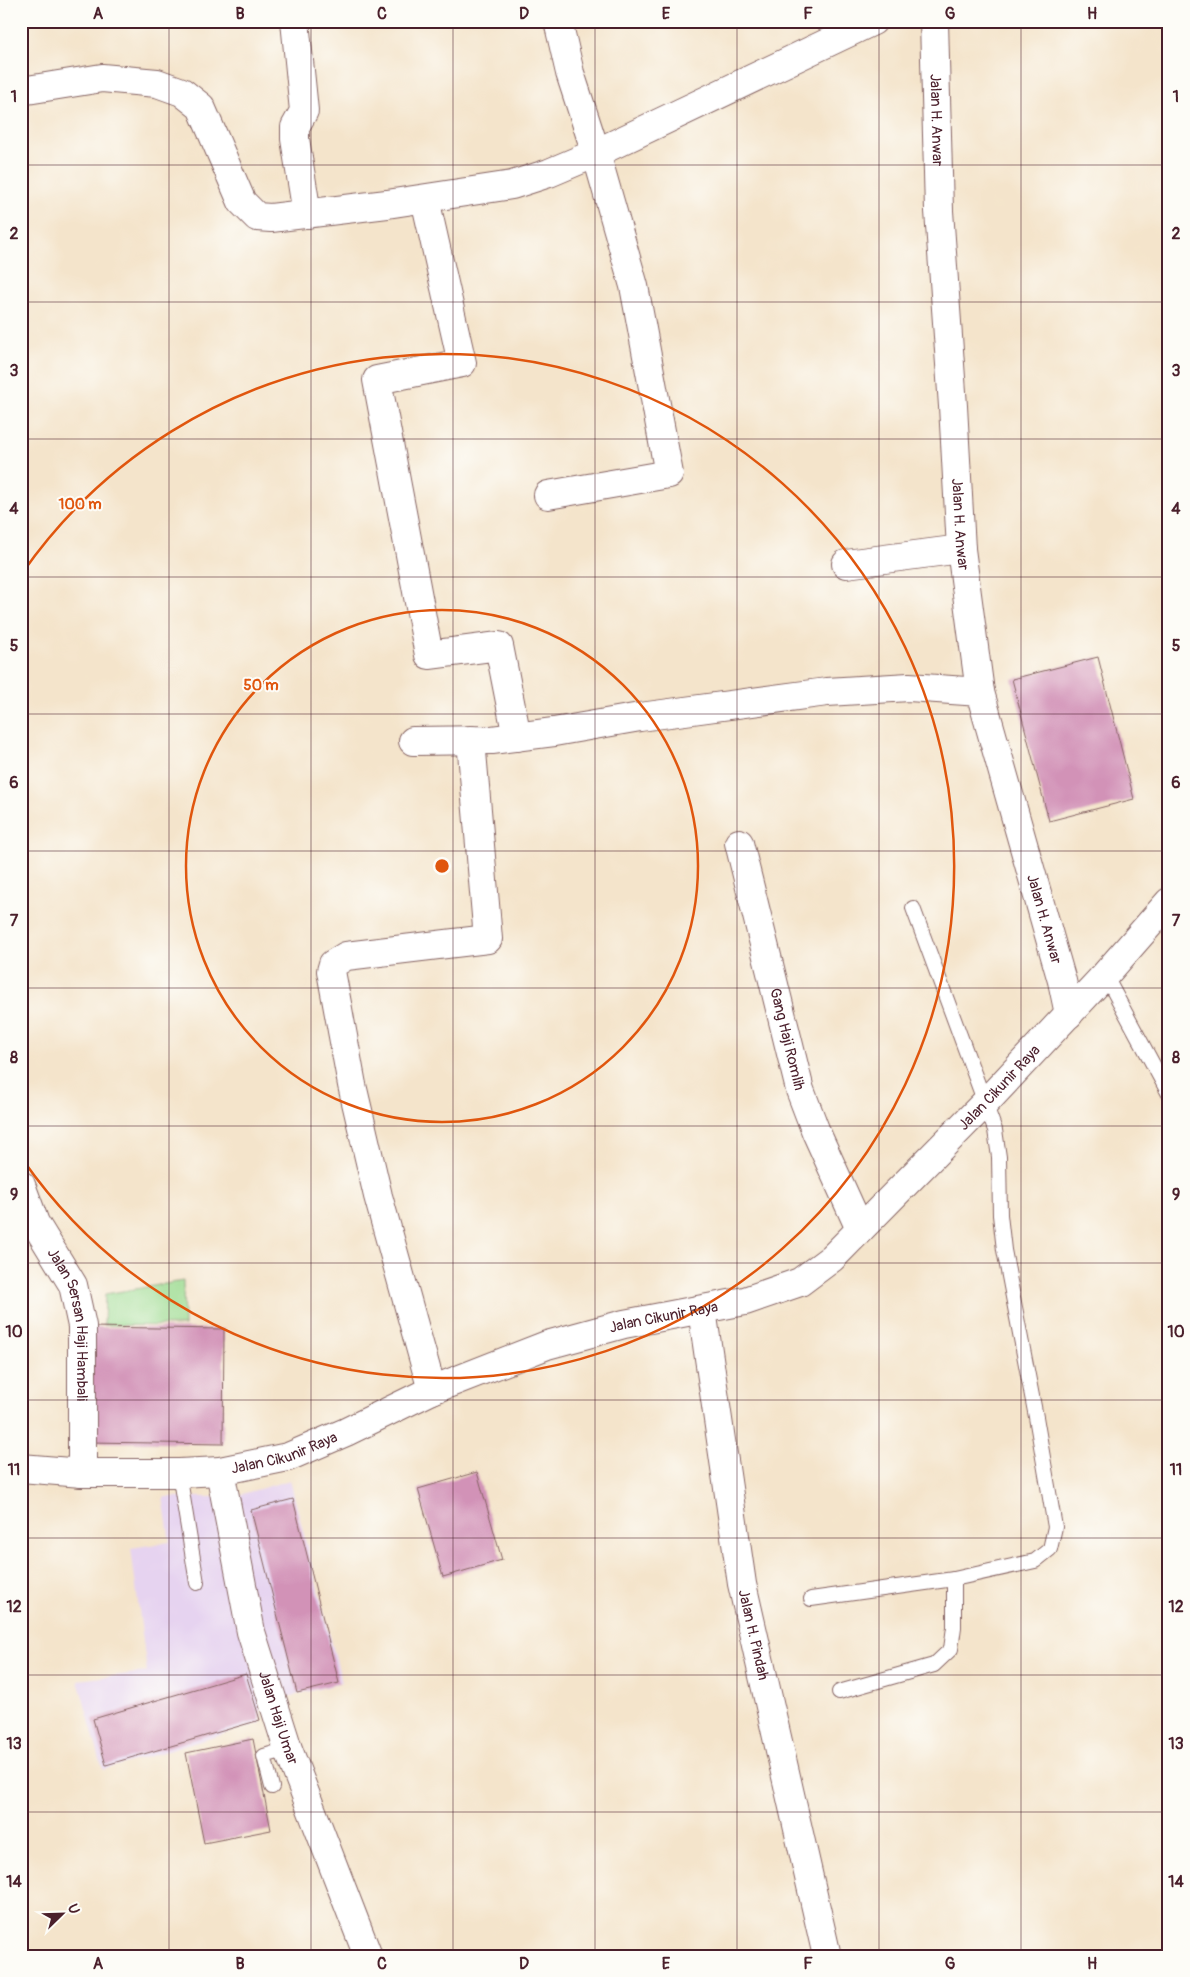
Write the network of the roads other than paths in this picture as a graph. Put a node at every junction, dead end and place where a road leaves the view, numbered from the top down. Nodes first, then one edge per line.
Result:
1 (295, 21) edge
2 (558, 21) edge
3 (873, 21) edge
4 (934, 21) edge
5 (836, 29) edge
6 (21, 91) edge
7 (596, 153) junction
8 (424, 199) junction
9 (307, 214) junction
10 (548, 494) dead end
11 (961, 549) junction
12 (846, 564) dead end
13 (980, 692) junction
14 (517, 737) junction
15 (413, 740) dead end
16 (471, 740) junction
17 (738, 843) dead end
18 (1169, 902) edge
19 (913, 908) dead end
20 (1105, 975) junction
21 (1069, 1014) junction
22 (1169, 1094) edge
23 (986, 1102) junction
24 (21, 1185) edge
25 (860, 1229) junction
26 (702, 1310) junction
27 (432, 1390) junction
28 (21, 1468) edge
29 (220, 1471) junction
30 (82, 1473) junction
31 (179, 1473) junction
32 (954, 1578) junction
33 (197, 1583) dead end
34 (810, 1599) dead end
35 (839, 1692) dead end
36 (288, 1749) junction
37 (272, 1787) dead end
38 (368, 1956) edge
39 (827, 1956) edge

1 - 9 street
2 - 7 street
3 - 5 street
4 - 11 street, Jalan H. Anwar
5 - 7 street
6 - 9 street
7 - 8 street
7 - 10 street
8 - 9 street
8 - 14 street
11 - 12 street
11 - 13 street, Jalan H. Anwar
13 - 14 street
13 - 21 street, Jalan H. Anwar
14 - 16 street
15 - 16 street
16 - 27 street
17 - 25 street, Gang Haji Romlih
18 - 20 street, Jalan Cikunir Raya
19 - 23 lane
20 - 21 street, Jalan Cikunir Raya
20 - 22 lane
21 - 23 street, Jalan Cikunir Raya
23 - 25 street, Jalan Cikunir Raya
23 - 32 lane
24 - 30 street, Jalan Sersan Haji Hambali
25 - 26 street, Jalan Cikunir Raya
26 - 27 street, Jalan Cikunir Raya
26 - 39 street, Jalan H. Pindah
27 - 29 street, Jalan Cikunir Raya
28 - 30 street, Jalan Cikunir Raya
29 - 31 street, Jalan Cikunir Raya
29 - 36 street, Jalan Haji Umar
30 - 31 street, Jalan Cikunir Raya
31 - 33 lane
32 - 34 lane
32 - 35 lane
36 - 37 lane
36 - 38 street, Jalan Haji Umar

